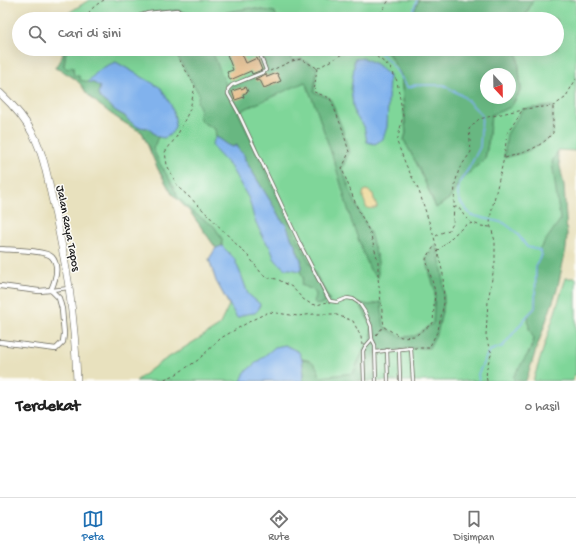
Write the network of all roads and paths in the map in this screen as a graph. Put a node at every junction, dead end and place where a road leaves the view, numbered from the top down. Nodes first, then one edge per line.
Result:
1 (104, 0) edge
2 (389, 0) edge
3 (90, 12) edge
4 (158, 12) edge
5 (181, 12) edge
6 (381, 12) edge
7 (177, 56) edge
8 (261, 56) edge
9 (338, 56) edge
10 (376, 56) edge
11 (317, 68) junction
12 (266, 70) junction
13 (576, 79) edge
14 (0, 93) edge
15 (553, 106) junction
16 (523, 109) junction
17 (504, 158) junction
18 (453, 209) junction
19 (473, 224) junction
20 (490, 226) junction
21 (434, 237) junction
22 (436, 244) junction
23 (0, 249) edge
24 (438, 252) junction
25 (0, 286) edge
26 (69, 288) junction
27 (51, 290) junction
28 (330, 301) junction
29 (384, 327) junction
30 (372, 339) junction
31 (0, 342) edge
32 (411, 348) junction
33 (399, 349) junction
34 (387, 350) junction
35 (363, 351) junction
36 (375, 352) junction
37 (77, 381) edge
38 (159, 381) edge
39 (364, 381) edge
40 (376, 381) edge
41 (388, 381) edge
42 (400, 381) edge
43 (413, 381) edge
44 (487, 381) edge

1 - 3 path
2 - 6 path
4 - 5 lane
7 - 28 path
8 - 12 lane
9 - 11 path
10 - 21 path
11 - 12 path
11 - 29 path
12 - 28 lane
13 - 15 path
14 - 26 main road, Jalan Raya Tapos
15 - 16 path
15 - 17 path
16 - 17 path
16 - 18 path
17 - 20 path
18 - 19 path
18 - 21 path
19 - 20 path
19 - 24 path
20 - 44 path
21 - 22 path
22 - 24 path
22 - 29 path
23 - 27 street
24 - 32 path
25 - 27 street
26 - 27 lane
26 - 37 main road, Jalan Raya Tapos
27 - 31 street
28 - 30 lane
29 - 30 path
30 - 35 lane
30 - 36 lane
32 - 33 lane
32 - 43 lane
33 - 34 lane
33 - 42 lane
34 - 36 lane
34 - 41 lane
35 - 38 path
35 - 39 lane
36 - 40 lane

